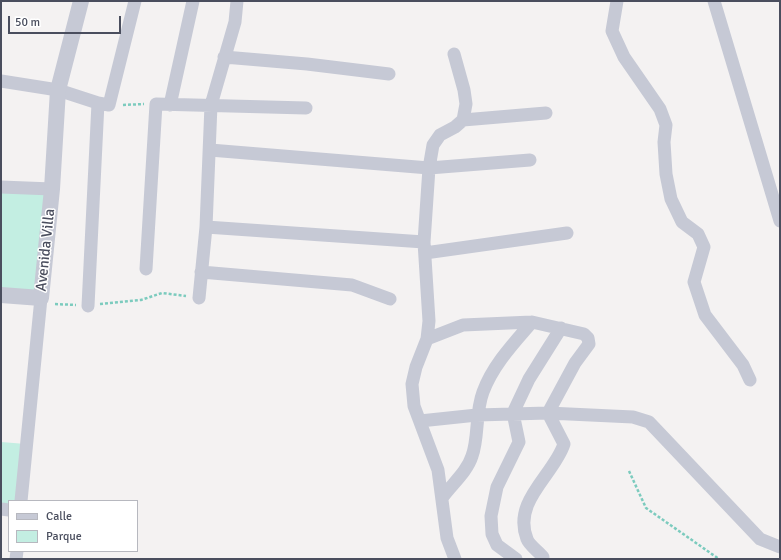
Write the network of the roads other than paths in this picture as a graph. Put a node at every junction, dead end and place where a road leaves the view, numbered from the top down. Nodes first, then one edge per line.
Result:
1 (81, 1) edge
2 (135, 1) edge
3 (193, 1) edge
4 (237, 1) edge
5 (616, 1) edge
6 (714, 1) edge
7 (454, 54) dead end
8 (224, 57) junction
9 (389, 74) dead end
10 (1, 81) edge
11 (58, 90) junction
12 (103, 104) junction
13 (170, 104) junction
14 (211, 105) junction
15 (306, 108) dead end
16 (546, 113) dead end
17 (462, 120) junction
18 (210, 150) junction
19 (530, 160) dead end
20 (429, 168) junction
21 (1, 187) edge
22 (52, 190) junction
23 (780, 221) edge
24 (206, 227) junction
25 (567, 233) dead end
26 (424, 247) junction
27 (146, 269) dead end
28 (201, 272) junction
29 (1, 295) edge
30 (199, 298) road end
31 (390, 298) dead end
32 (40, 300) junction
33 (88, 306) road end
34 (532, 322) junction
35 (561, 328) junction
36 (427, 339) junction
37 (750, 380) dead end
38 (513, 413) junction
39 (548, 413) junction
40 (477, 415) junction
41 (420, 421) junction
42 (442, 498) junction
43 (21, 500) edge
44 (780, 547) edge
45 (543, 557) dead end
46 (455, 559) edge
47 (516, 559) edge

1 - 11 street, Avenida Villa
2 - 12 street
3 - 13 street
4 - 8 street
5 - 37 street
6 - 23 street
7 - 17 street
8 - 9 street
8 - 14 street
10 - 11 street
11 - 12 street
11 - 22 street, Avenida Villa
12 - 33 street
13 - 14 street
13 - 27 street
14 - 15 street
14 - 18 street
16 - 17 street
17 - 20 street
18 - 20 street
18 - 24 street
19 - 20 street
20 - 26 street
21 - 22 street
22 - 32 street, Avenida Villa
24 - 26 street
24 - 28 street
25 - 26 street
26 - 36 street
28 - 30 street
28 - 31 street
29 - 32 street
32 - 43 street, Avenida Villa
34 - 35 street
34 - 36 street
34 - 40 street
35 - 38 street
35 - 39 street
36 - 41 street
38 - 39 street
38 - 40 street
38 - 47 street
39 - 44 street
39 - 45 street
40 - 41 street
40 - 42 street
41 - 42 street
42 - 46 street

